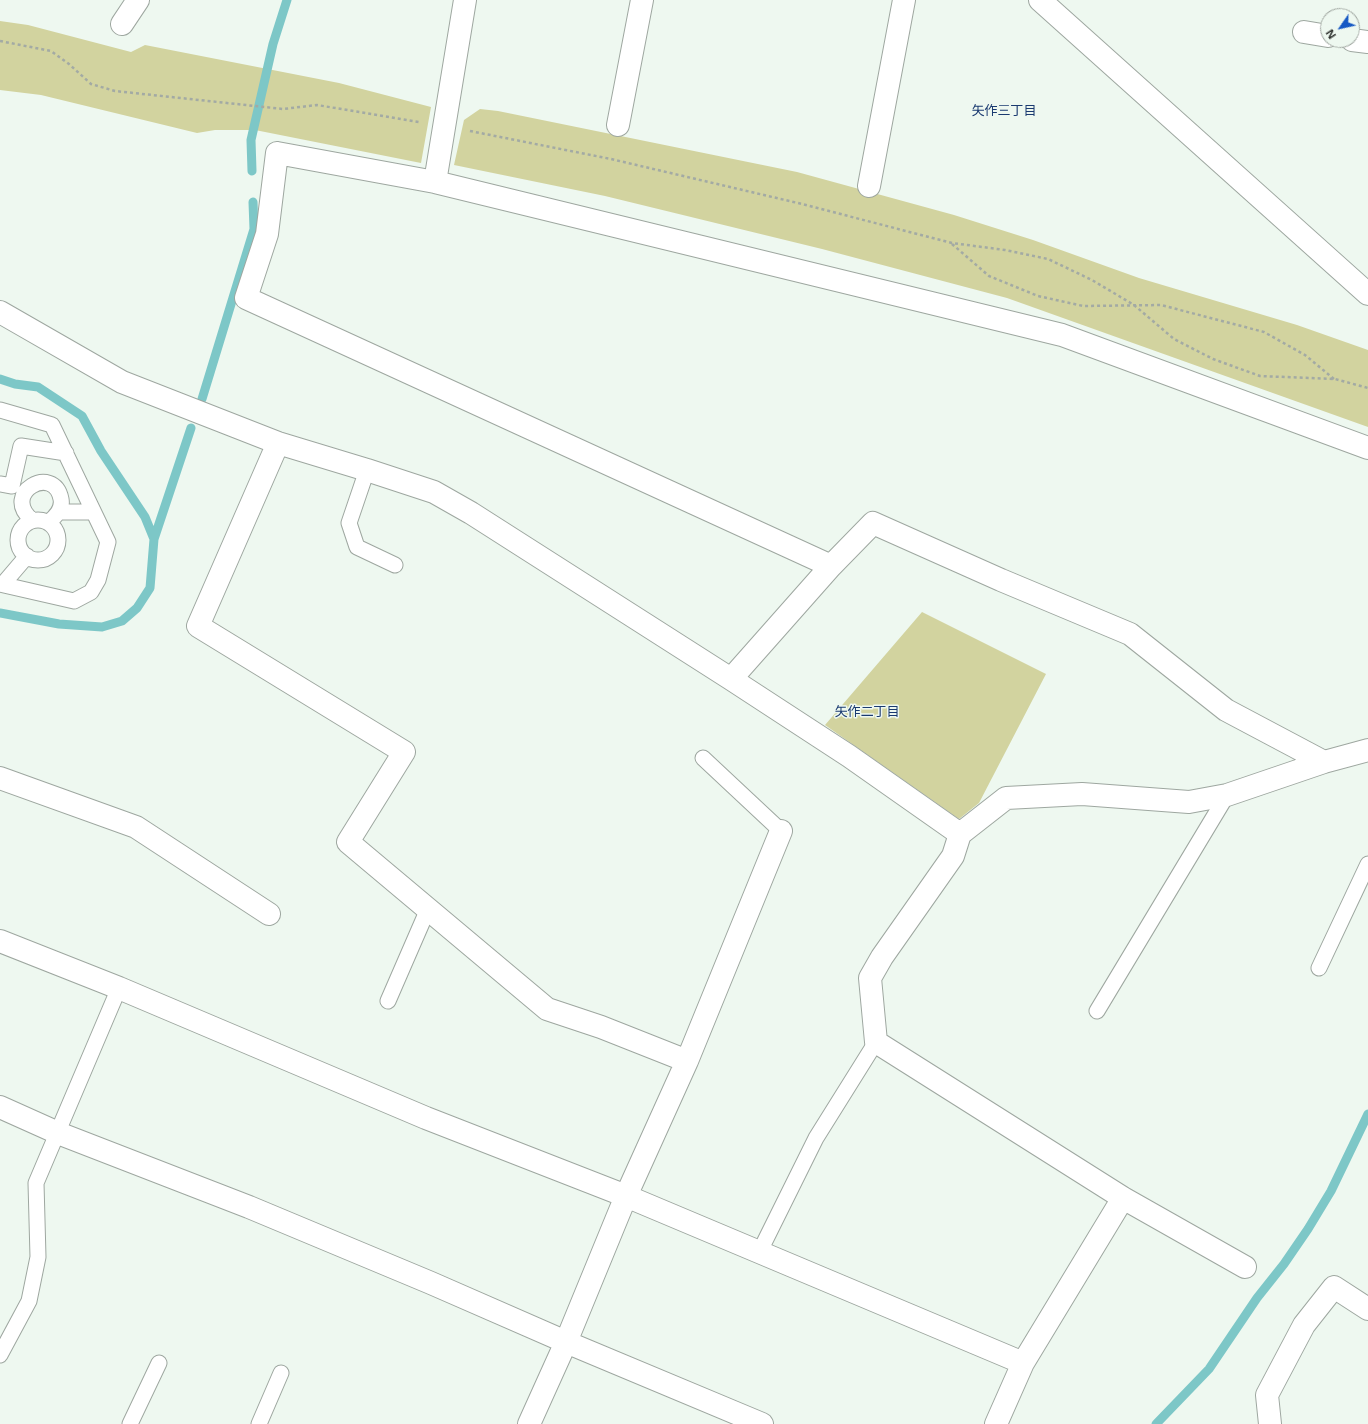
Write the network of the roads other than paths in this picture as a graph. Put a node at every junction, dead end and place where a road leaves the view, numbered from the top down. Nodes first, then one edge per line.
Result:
1 (138, 0) edge
2 (464, 0) edge
3 (642, 0) edge
4 (904, 0) edge
5 (1040, 0) edge
6 (122, 24) dead end
7 (1304, 32) dead end
8 (1320, 35) edge
9 (618, 125) dead end
10 (435, 182) junction
11 (869, 186) dead end
12 (1368, 294) edge
13 (0, 312) edge
14 (0, 410) edge
15 (278, 443) junction
16 (1368, 448) edge
17 (66, 453) junction
18 (367, 470) junction
19 (0, 484) edge
20 (93, 512) junction
21 (54, 517) junction
22 (32, 520) junction
23 (26, 556) junction
24 (395, 565) dead end
25 (832, 566) junction
26 (1, 584) edge
27 (731, 679) junction
28 (1368, 750) edge
29 (703, 758) dead end
30 (1324, 762) junction
31 (0, 778) edge
32 (1227, 795) junction
33 (781, 831) joint
34 (960, 834) junction
35 (1368, 864) edge
36 (428, 909) junction
37 (269, 914) dead end
38 (0, 941) edge
39 (1319, 968) dead end
40 (119, 988) junction
41 (388, 1001) dead end
42 (1097, 1011) dead end
43 (876, 1042) junction
44 (687, 1061) junction
45 (0, 1107) edge
46 (58, 1133) junction
47 (626, 1196) junction
48 (1123, 1198) junction
49 (760, 1251) junction
50 (1245, 1266) dead end
51 (1368, 1309) edge
52 (6, 1330) edge
53 (566, 1342) junction
54 (0, 1355) edge
55 (159, 1363) dead end
56 (1023, 1363) junction
57 (281, 1373) dead end
58 (130, 1424) edge
59 (259, 1424) edge
60 (529, 1424) edge
61 (762, 1424) edge
62 (996, 1424) edge
63 (1270, 1424) edge

1 - 6 street
2 - 10 street
3 - 9 street
4 - 11 street
5 - 12 street
7 - 8 street
10 - 16 street
10 - 25 street
13 - 15 street
14 - 17 lane
15 - 18 street
15 - 36 street
17 - 19 lane
17 - 20 lane
18 - 24 lane
18 - 27 street
20 - 21 lane
20 - 26 lane
21 - 22 lane
21 - 22 lane
21 - 23 lane
22 - 23 lane
23 - 26 lane
25 - 27 street
25 - 30 street
27 - 34 street
28 - 30 street
29 - 33 lane
30 - 32 street
31 - 37 street
32 - 34 street
32 - 42 lane
33 - 44 street
34 - 43 street
35 - 39 lane
36 - 41 lane
36 - 44 street
38 - 40 street
40 - 46 lane
40 - 47 street
43 - 48 street
43 - 49 lane
44 - 47 street
45 - 46 street
46 - 52 lane
46 - 53 street
47 - 49 street
47 - 53 street
48 - 50 street
48 - 56 street
49 - 56 street
51 - 63 street
52 - 54 lane
53 - 60 street
53 - 61 street
55 - 58 lane
56 - 62 street
57 - 59 lane

